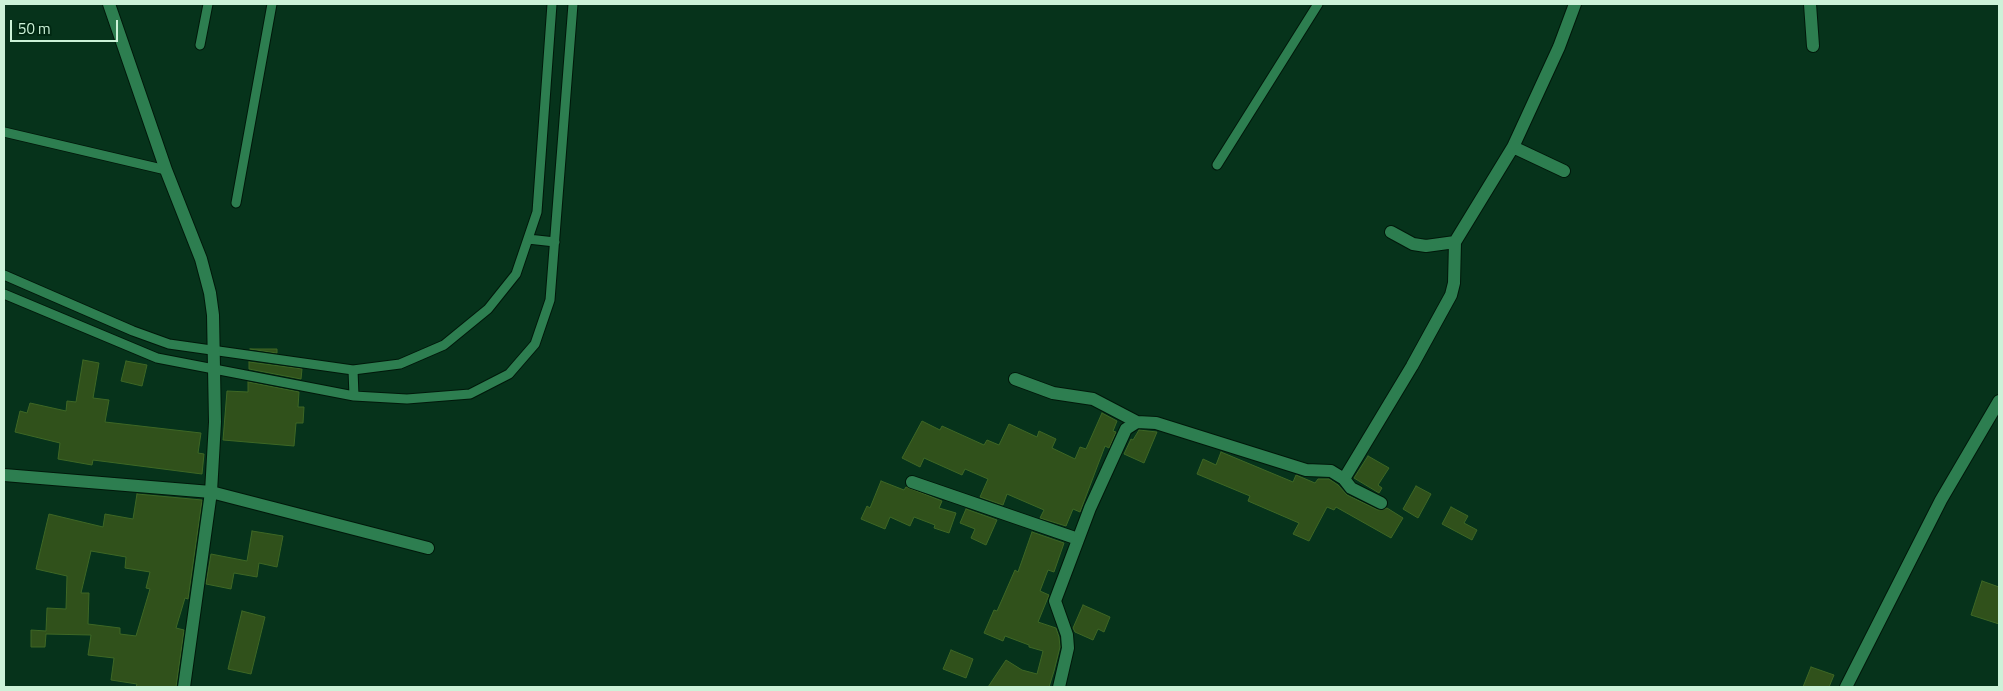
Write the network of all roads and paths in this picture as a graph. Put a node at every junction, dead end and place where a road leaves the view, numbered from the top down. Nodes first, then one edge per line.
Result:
1 (109, 4) edge
2 (208, 4) edge
3 (272, 4) edge
4 (552, 4) edge
5 (573, 4) edge
6 (1318, 4) edge
7 (1575, 4) edge
8 (1810, 4) edge
9 (200, 45) dead end
10 (1812, 46) dead end
11 (4, 132) edge
12 (1513, 147) junction
13 (1217, 165) dead end
14 (166, 170) junction
15 (1564, 171) dead end
16 (236, 203) dead end
17 (1391, 232) dead end
18 (528, 239) junction
19 (555, 242) junction
20 (1455, 242) junction
21 (4, 275) edge
22 (4, 294) edge
23 (215, 350) junction
24 (215, 369) junction
25 (353, 370) junction
26 (1015, 379) dead end
27 (354, 396) junction
28 (1999, 401) edge
29 (1137, 422) junction
30 (4, 475) edge
31 (1344, 479) junction
32 (912, 482) dead end
33 (211, 492) junction
34 (1381, 503) dead end
35 (1078, 539) junction
36 (428, 548) dead end
37 (184, 687) edge
38 (1059, 687) edge
39 (1846, 687) edge

1 - 14 street
2 - 9 lane
3 - 16 lane
4 - 18 lane
5 - 19 lane
6 - 13 lane
7 - 12 street
8 - 10 street
11 - 14 lane
12 - 15 street
12 - 20 street
14 - 23 street
17 - 20 street
18 - 19 lane
18 - 25 lane
19 - 27 lane
20 - 31 street
21 - 23 lane
22 - 24 lane
23 - 24 street
23 - 25 lane
24 - 27 lane
24 - 33 street
25 - 27 lane
26 - 29 street
28 - 39 street
29 - 31 street
29 - 35 street
30 - 33 street
31 - 34 street
32 - 35 street
33 - 36 street
33 - 37 street
35 - 38 street

